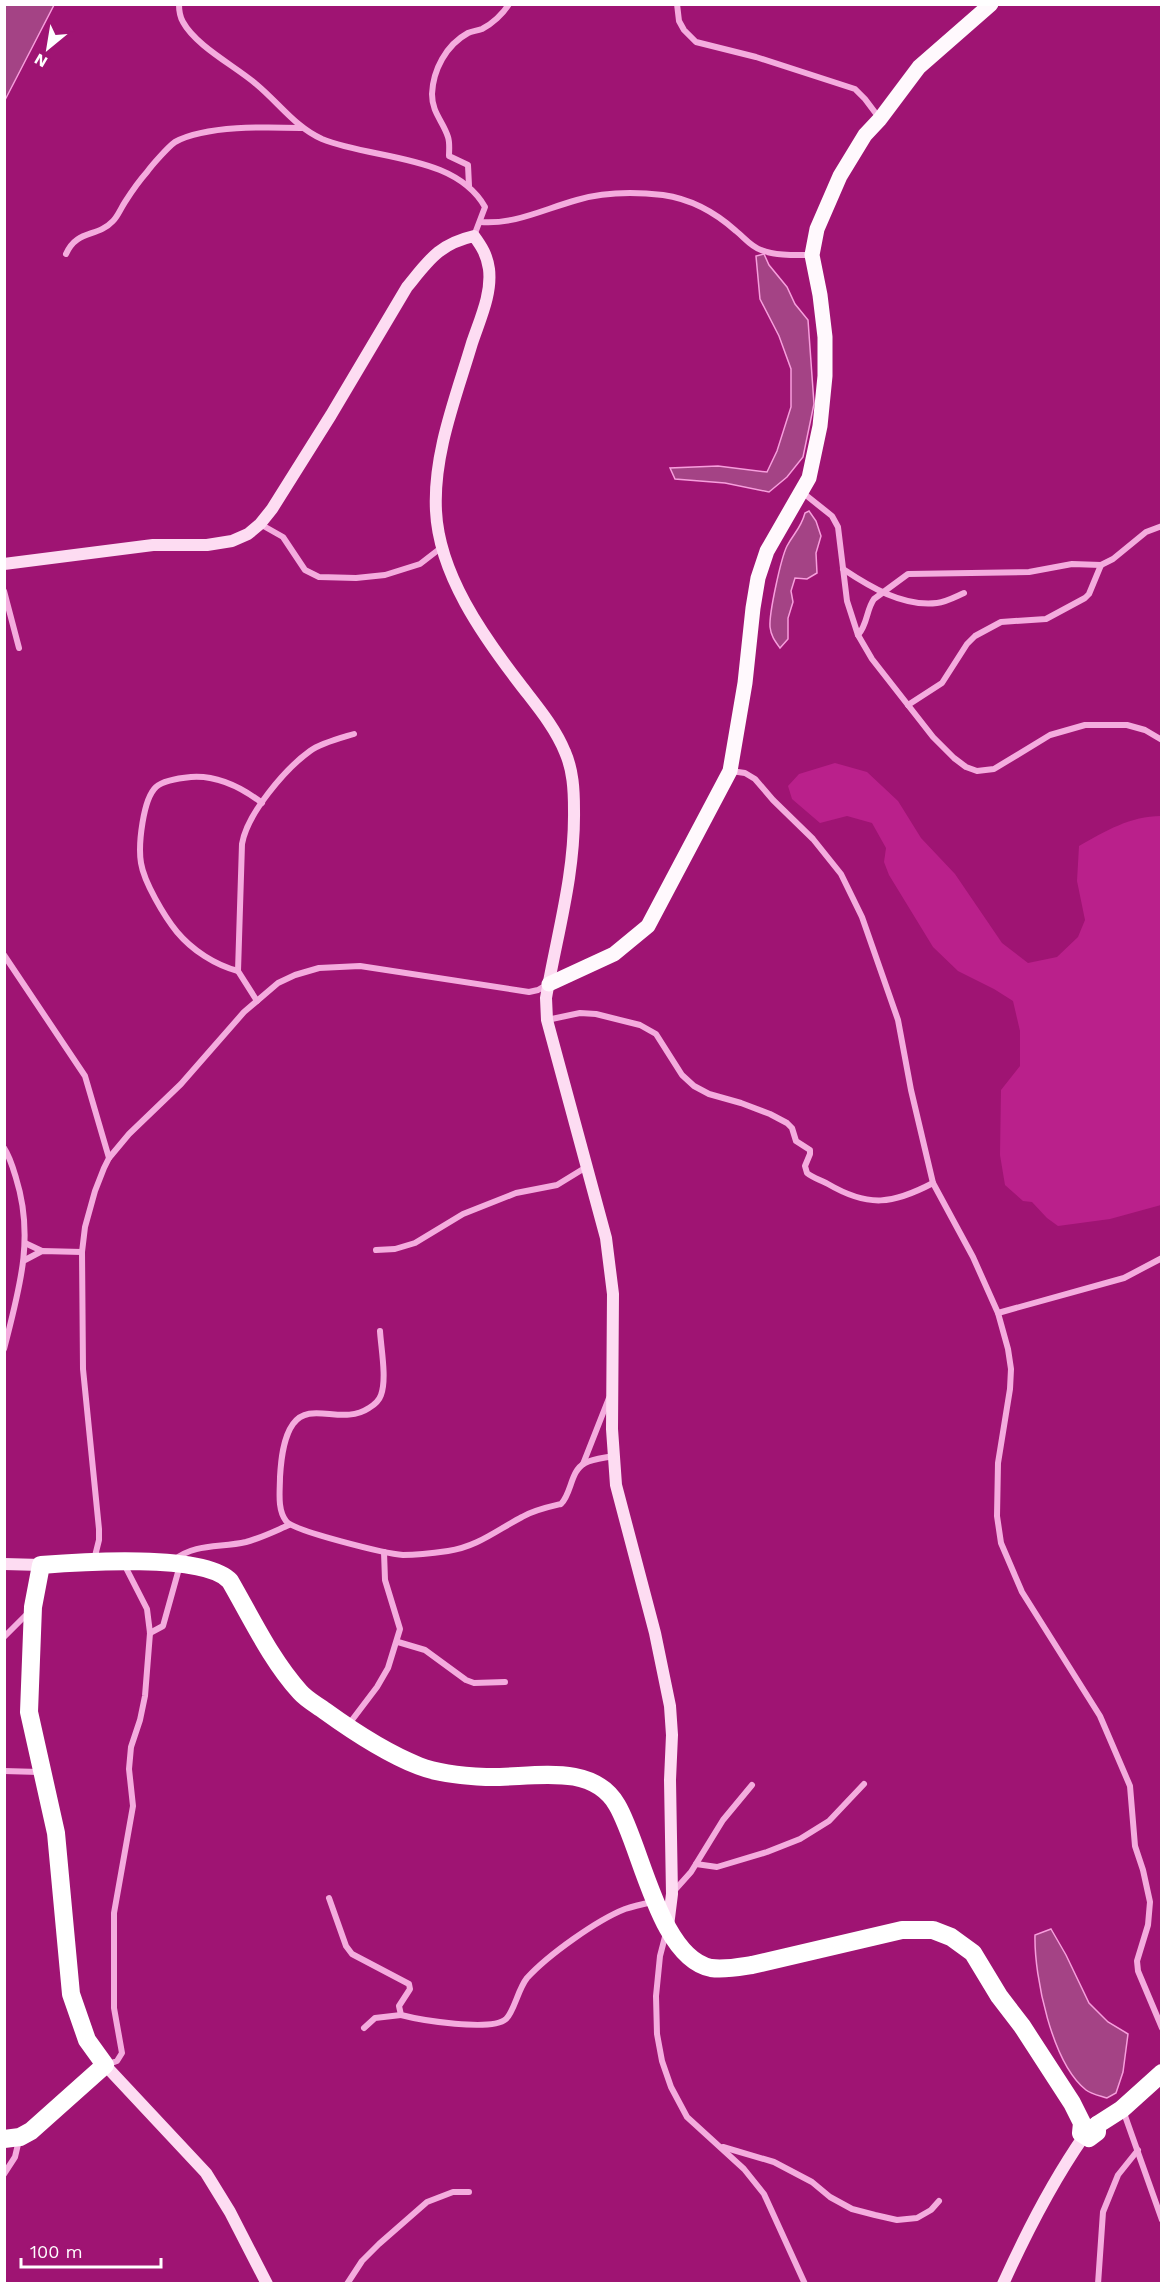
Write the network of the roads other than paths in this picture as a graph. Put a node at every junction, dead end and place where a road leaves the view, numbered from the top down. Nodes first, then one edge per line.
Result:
1 (179, 4) edge
2 (509, 4) edge
3 (677, 4) edge
4 (991, 4) edge
5 (880, 119) junction
6 (303, 128) junction
7 (469, 186) junction
8 (480, 222) junction
9 (474, 236) junction
10 (66, 254) dead end
11 (812, 255) junction
12 (802, 492) junction
13 (260, 524) junction
14 (1161, 526) edge
15 (443, 546) junction
16 (4, 564) edge
17 (1101, 565) junction
18 (843, 569) junction
19 (4, 591) edge
20 (882, 592) junction
21 (964, 593) dead end
22 (858, 635) junction
23 (19, 648) dead end
24 (908, 705) junction
25 (354, 734) dead end
26 (1161, 740) edge
27 (730, 771) junction
28 (262, 803) junction
29 (4, 956) edge
30 (238, 971) junction
31 (549, 984) junction
32 (257, 1001) junction
33 (547, 1020) junction
34 (4, 1148) edge
35 (109, 1158) junction
36 (588, 1166) junction
37 (933, 1183) junction
38 (25, 1244) junction
39 (376, 1250) dead end
40 (42, 1251) junction
41 (82, 1252) junction
42 (1161, 1258) edge
43 (25, 1260) junction
44 (998, 1313) junction
45 (380, 1331) dead end
46 (4, 1348) edge
47 (612, 1391) junction
48 (613, 1456) junction
49 (582, 1464) junction
50 (290, 1525) junction
51 (384, 1552) junction
52 (93, 1561) junction
53 (122, 1561) junction
54 (4, 1564) edge
55 (175, 1564) junction
56 (40, 1565) junction
57 (33, 1607) junction
58 (150, 1633) junction
59 (4, 1637) edge
60 (398, 1642) junction
61 (505, 1682) dead end
62 (347, 1727) junction
63 (4, 1771) edge
64 (42, 1772) junction
65 (864, 1784) dead end
66 (752, 1785) dead end
67 (696, 1864) junction
68 (329, 1898) dead end
69 (664, 1898) junction
70 (668, 1926) junction
71 (401, 2015) junction
72 (364, 2028) dead end
73 (1161, 2028) edge
74 (105, 2066) junction
75 (1161, 2073) edge
76 (1122, 2109) junction
77 (1088, 2128) junction
78 (12, 2138) edge
79 (721, 2147) junction
80 (1138, 2150) junction
81 (4, 2174) edge
82 (469, 2192) dead end
83 (939, 2201) dead end
84 (1161, 2220) edge
85 (267, 2283) edge
86 (347, 2283) edge
87 (805, 2283) edge
88 (1003, 2283) edge
89 (1098, 2283) edge

1 - 6 street
2 - 7 street
3 - 5 street
4 - 5 main road
5 - 11 main road
6 - 7 street
6 - 10 street
7 - 8 street
8 - 9 street
8 - 11 street
9 - 13 main road
9 - 15 main road
11 - 12 main road
12 - 18 street
12 - 27 main road
13 - 15 street
13 - 16 main road
14 - 17 street
15 - 31 main road
17 - 20 street
17 - 24 street
18 - 20 street
18 - 22 street
19 - 23 street
20 - 21 street
20 - 22 street
22 - 24 street
24 - 26 street
25 - 28 street
27 - 31 main road
27 - 37 street
28 - 30 street
28 - 30 street
29 - 35 street
30 - 32 street
31 - 32 street
31 - 33 main road
32 - 35 street
33 - 36 main road
33 - 37 street
34 - 38 street
35 - 41 street
36 - 39 street
36 - 47 main road
37 - 44 street
38 - 40 street
38 - 43 street
40 - 41 street
40 - 43 street
41 - 52 street
42 - 44 street
43 - 46 street
44 - 73 street
45 - 50 street
47 - 48 main road
47 - 49 street
48 - 49 street
48 - 69 main road
49 - 51 street
50 - 51 street
50 - 55 street
51 - 60 street
52 - 53 highway
52 - 56 highway
53 - 55 highway
53 - 58 street
54 - 56 main road
55 - 58 street
55 - 62 highway
56 - 57 highway
57 - 59 street
57 - 64 highway
58 - 74 street
60 - 61 street
60 - 62 street
62 - 69 highway
63 - 64 street
64 - 74 highway
65 - 67 street
66 - 67 street
67 - 69 street
68 - 71 street
69 - 70 highway
69 - 71 street
70 - 77 highway
70 - 79 street
71 - 72 street
74 - 78 highway
74 - 85 main road
75 - 76 highway
76 - 77 highway
76 - 80 street
77 - 88 main road
78 - 81 street
79 - 83 street
79 - 87 street
80 - 84 street
80 - 89 street
82 - 86 street

